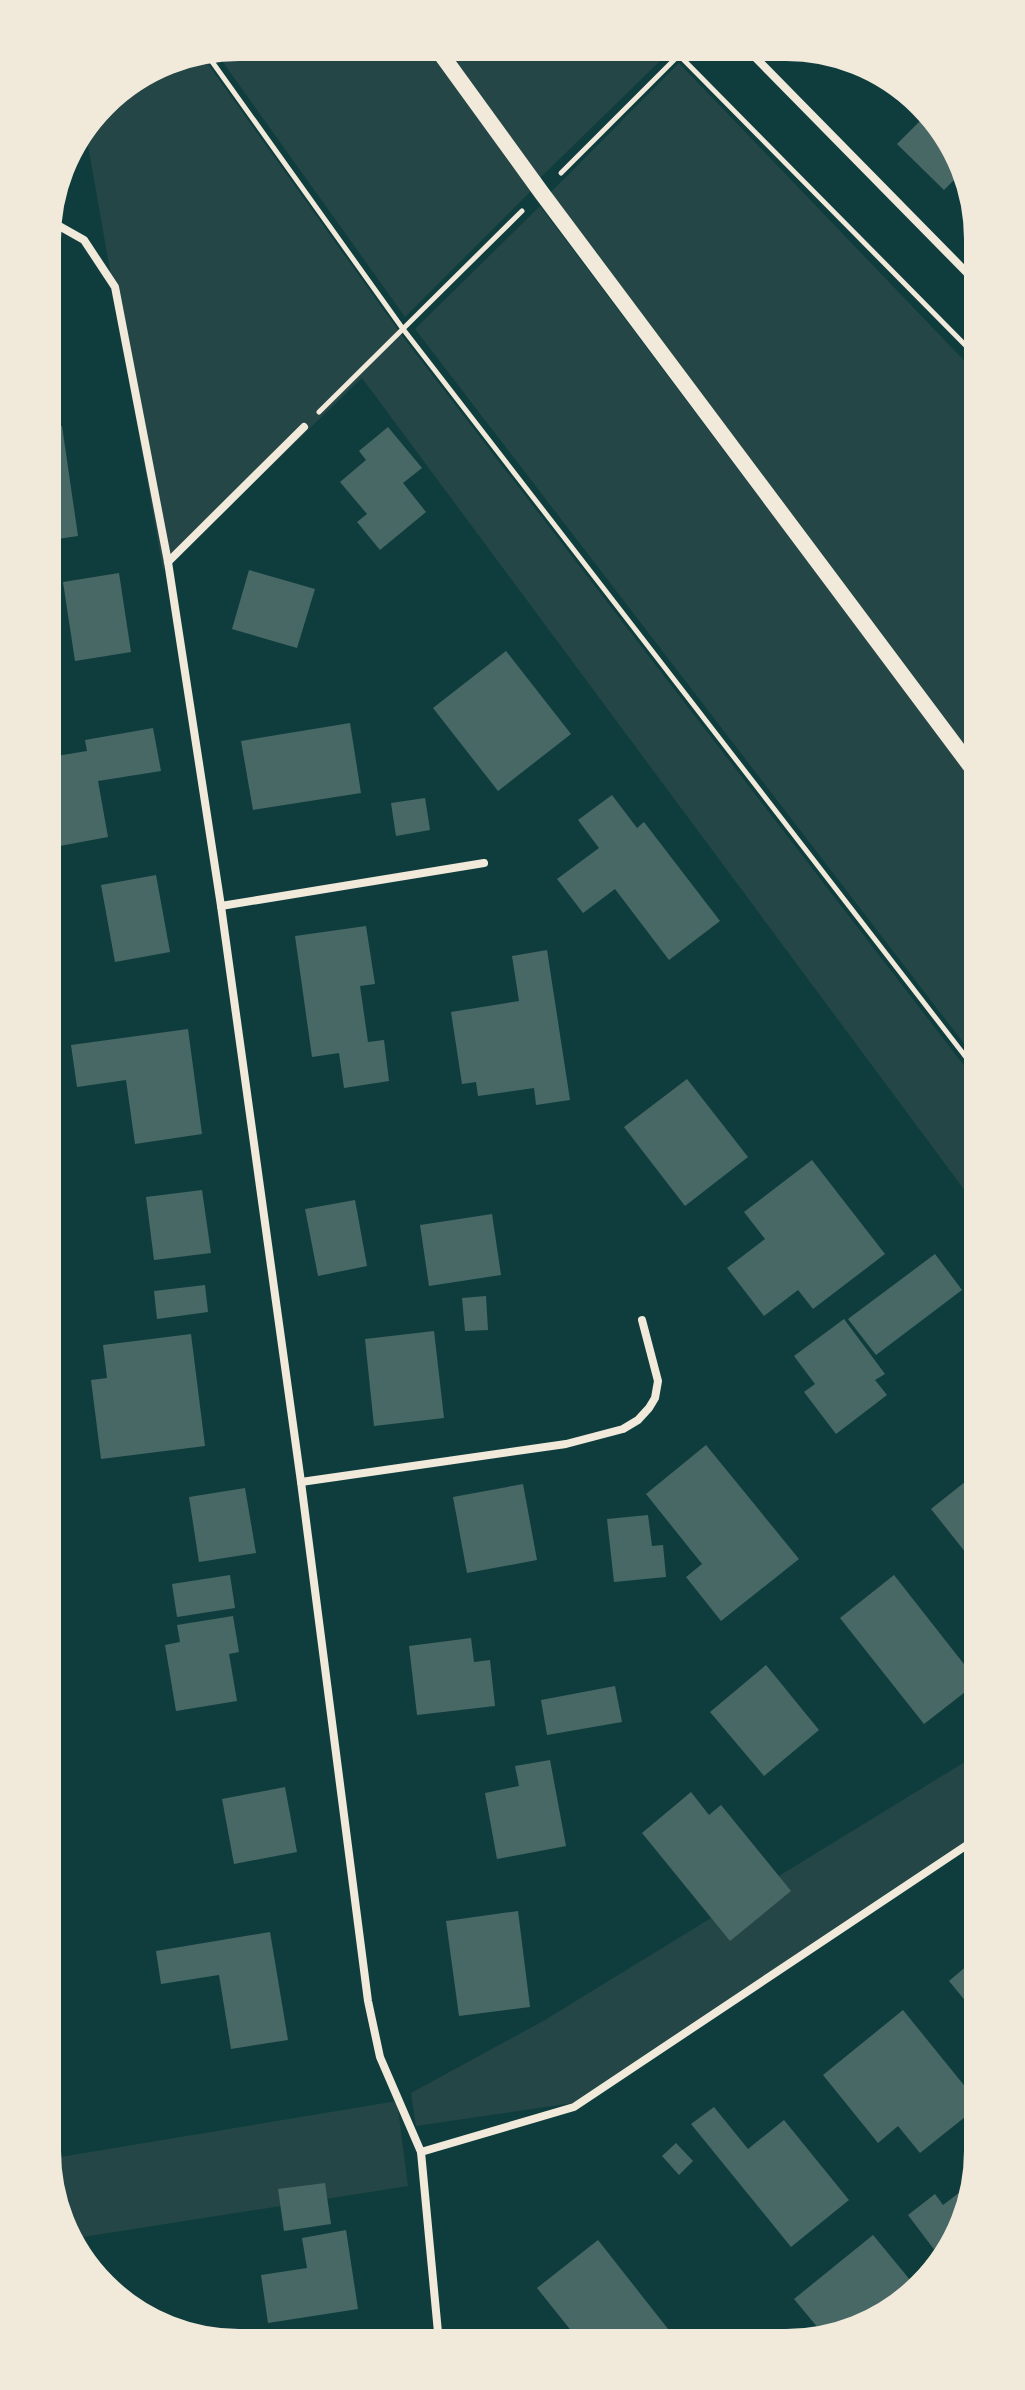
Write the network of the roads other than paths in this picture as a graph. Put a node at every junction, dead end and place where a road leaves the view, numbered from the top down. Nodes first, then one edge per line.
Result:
1 (442, 56) edge
2 (754, 56) edge
3 (56, 224) edge
4 (969, 275) edge
5 (304, 427) road end
6 (168, 562) junction
7 (969, 764) edge
8 (484, 863) dead end
9 (221, 906) junction
10 (642, 1320) dead end
11 (301, 1482) junction
12 (969, 1844) edge
13 (421, 2152) junction
14 (438, 2334) edge

1 - 7 main road
2 - 4 street
3 - 6 street
5 - 6 street
6 - 9 street
8 - 9 street
9 - 11 street
10 - 11 street
11 - 13 street
12 - 13 street
13 - 14 street

